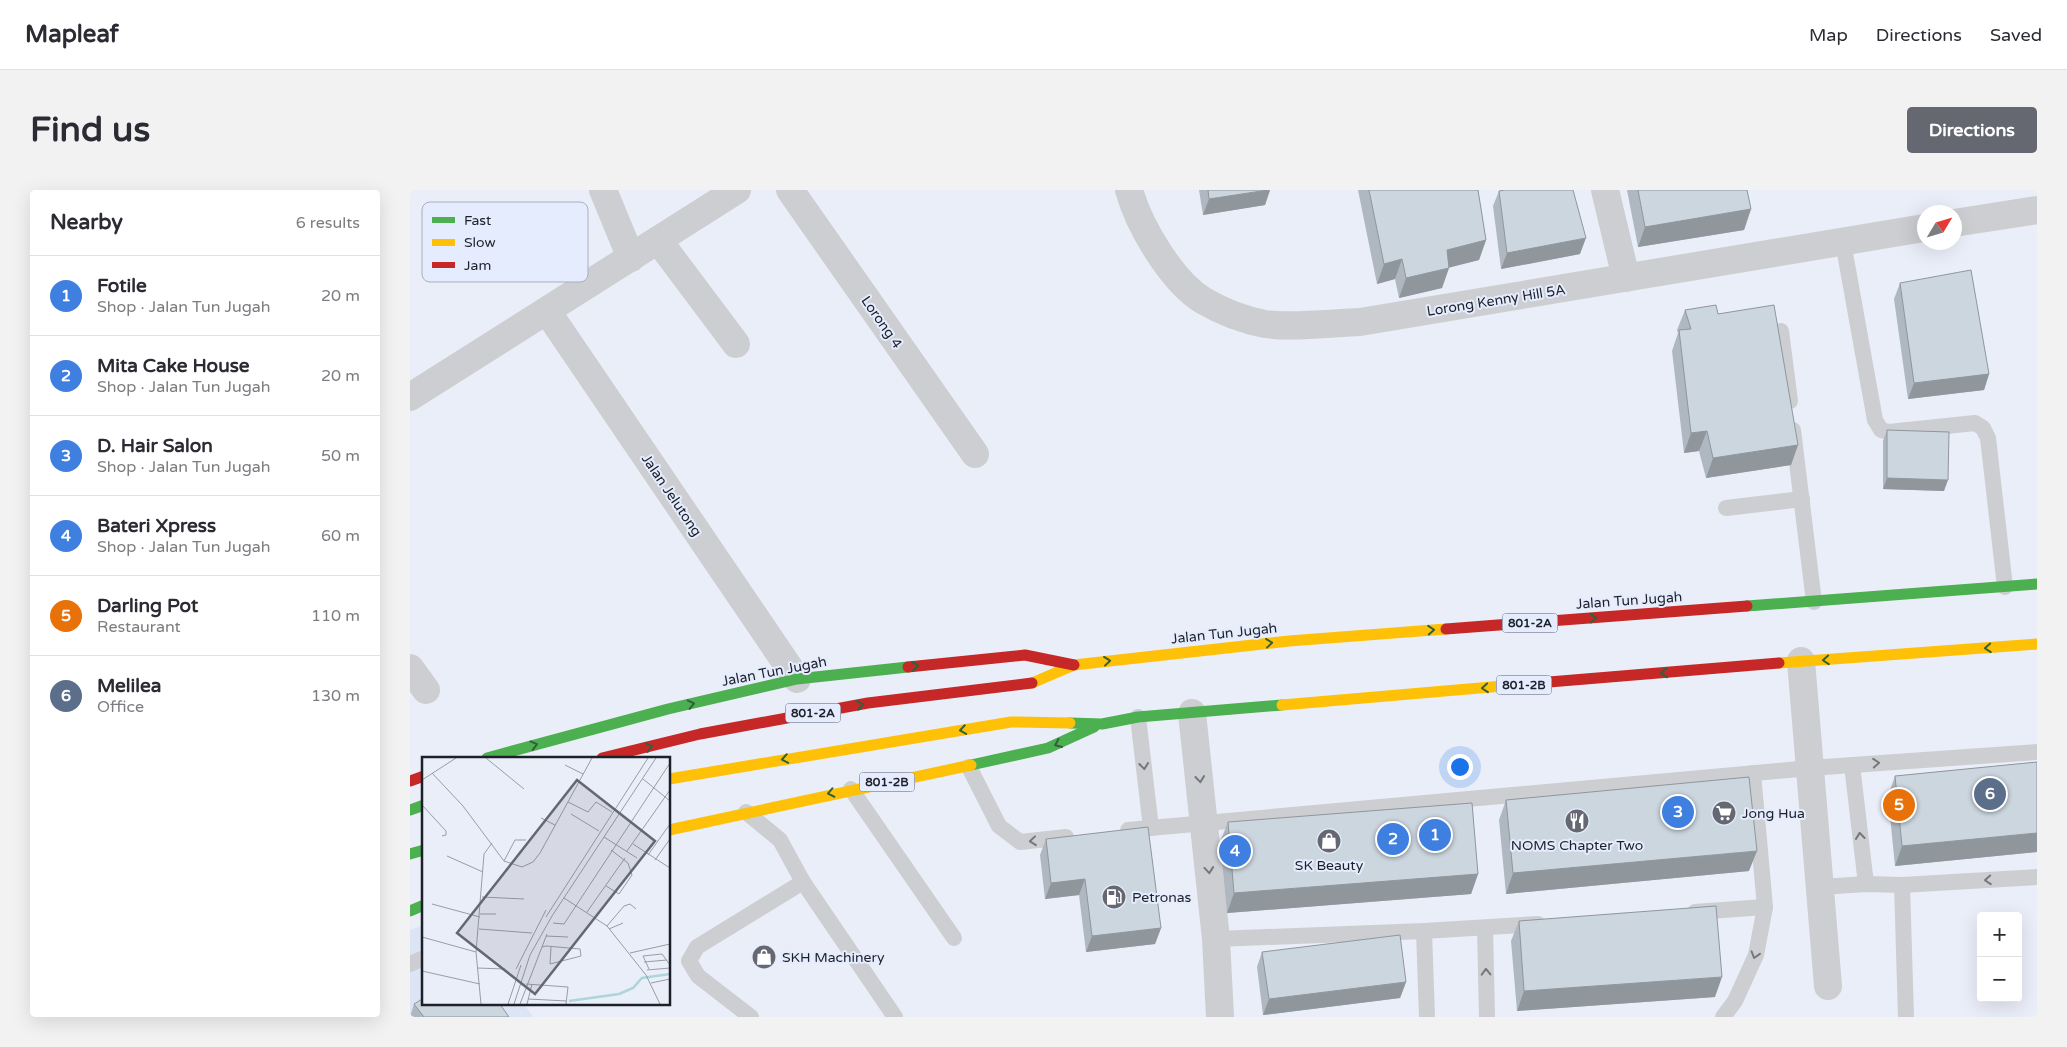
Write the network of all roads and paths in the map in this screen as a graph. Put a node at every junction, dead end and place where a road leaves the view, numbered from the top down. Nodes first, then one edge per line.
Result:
1 (603, 190) edge
2 (738, 190) edge
3 (790, 190) edge
4 (1129, 190) edge
5 (1605, 190) edge
6 (2037, 210) edge
7 (1962, 222) edge
8 (1917, 229) edge
9 (658, 240) junction
10 (1843, 242) junction
11 (631, 258) junction
12 (1626, 278) junction
13 (547, 312) junction
14 (1781, 331) dead end
15 (736, 344) dead end
16 (410, 397) edge
17 (975, 454) dead end
18 (1802, 499) junction
19 (1726, 508) dead end
20 (2037, 584) edge
21 (2005, 587) junction
22 (1814, 602) junction
23 (2037, 644) edge
24 (1802, 662) junction
25 (1074, 665) junction
26 (410, 668) edge
27 (797, 679) junction
28 (426, 690) dead end
29 (1192, 714) junction
30 (1138, 717) junction
31 (1102, 724) junction
32 (2037, 752) edge
33 (491, 757) edge
34 (606, 757) edge
35 (1852, 765) junction
36 (969, 767) junction
37 (1810, 768) junction
38 (1753, 773) junction
39 (422, 777) edge
40 (670, 779) edge
41 (410, 781) edge
42 (851, 789) junction
43 (422, 806) edge
44 (410, 810) edge
45 (746, 812) junction
46 (1204, 822) junction
47 (1151, 828) junction
48 (670, 830) edge
49 (1114, 832) edge
50 (1086, 835) edge
51 (2037, 877) edge
52 (803, 882) junction
53 (1866, 884) junction
54 (1902, 885) junction
55 (1821, 887) junction
56 (422, 906) edge
57 (1765, 907) junction
58 (410, 911) edge
59 (1678, 913) edge
60 (1553, 923) edge
61 (1485, 928) junction
62 (1424, 931) junction
63 (954, 938) dead end
64 (1216, 939) junction
65 (422, 959) edge
66 (410, 964) edge
67 (1828, 986) dead end
68 (751, 1017) edge
69 (895, 1017) edge
70 (1220, 1017) edge
71 (1427, 1017) edge
72 (1486, 1017) edge
73 (1723, 1017) edge
74 (1906, 1017) edge

1 - 11 street
2 - 9 street
3 - 17 street, Lorong 4
4 - 12 street, Lorong Kenny Hill 5A
5 - 12 street
6 - 7 street
8 - 10 street, Lorong Kenny Hill 5A
9 - 11 street
9 - 15 street
10 - 12 street, Lorong Kenny Hill 5A
10 - 21 lane
11 - 13 street
13 - 16 street
13 - 27 street, Jalan Jelutong
14 - 18 lane
18 - 19 lane
18 - 22 lane
20 - 21 highway, Jalan Tun Jugah / 801-2A
21 - 22 highway, Jalan Tun Jugah / 801-2A
25 -> 22 highway, Jalan Tun Jugah / 801-2A
23 -> 24 highway, 801-2B
24 -> 29 highway, 801-2B
24 - 37 street
27 -> 25 highway, Jalan Tun Jugah / 801-2A
34 -> 25 highway, Jalan Tun Jugah / 801-2A
26 - 28 street
33 -> 27 highway, Jalan Tun Jugah / 801-2A
29 - 30 highway, 801-2B
29 -> 46 street
30 - 31 highway, 801-2B
30 -> 47 lane
31 -> 36 highway, 801-2B
31 -> 40 highway, 801-2B
35 -> 32 lane
35 - 37 lane
53 -> 35 lane
36 - 42 highway, 801-2B
50 -> 36 lane
37 - 38 lane
37 - 55 street
38 - 46 lane
38 - 57 lane
39 - 41 highway
42 -> 45 highway, 801-2B
42 - 63 lane
43 - 44 highway
45 - 48 highway, 801-2B
45 - 52 lane
46 - 47 lane
46 -> 64 street
47 - 49 lane
51 -> 54 lane
52 - 68 lane
52 - 69 lane
53 - 54 lane
53 - 55 lane
54 - 74 lane
55 - 67 street
56 - 58 highway
57 - 59 lane
57 -> 73 lane
60 - 61 lane
61 - 62 lane
72 -> 61 lane
62 - 64 lane
62 - 71 lane
64 - 70 street
65 - 66 lane

